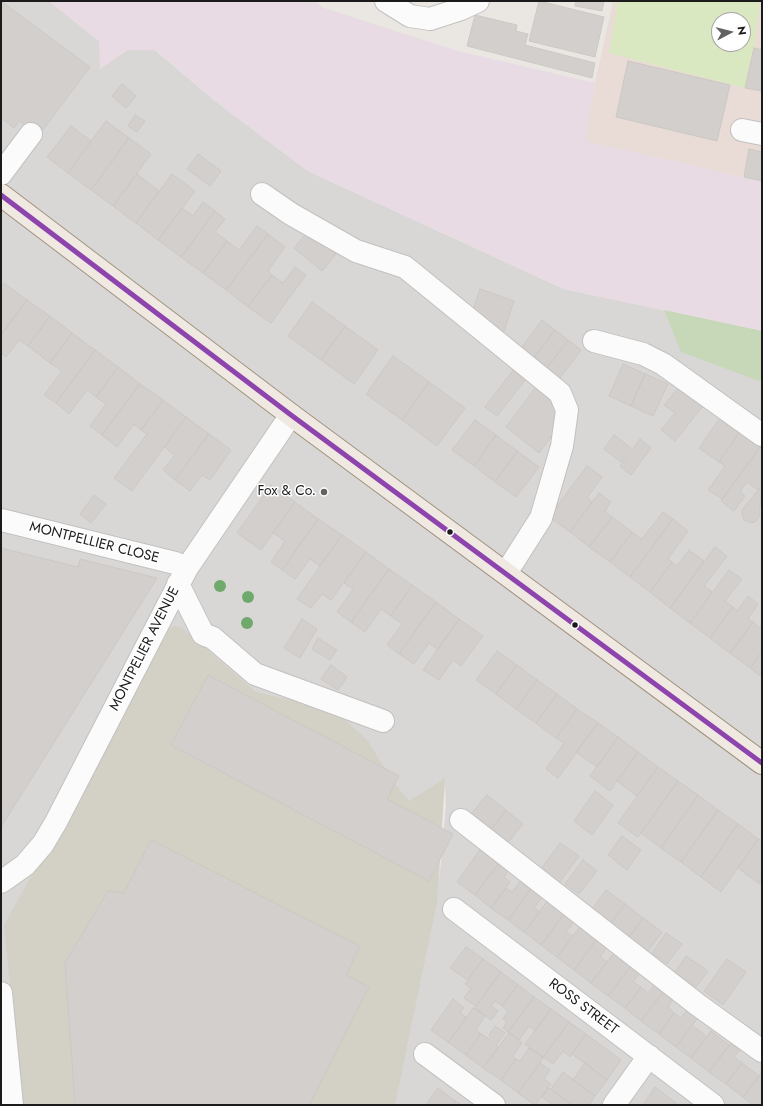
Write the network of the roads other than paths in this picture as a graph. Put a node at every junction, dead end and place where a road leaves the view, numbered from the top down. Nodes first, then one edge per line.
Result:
1 (386, 1) edge
2 (478, 1) edge
3 (31, 134) dead end
4 (1, 174) edge
5 (262, 194) dead end
6 (1, 196) edge
7 (594, 341) dead end
8 (291, 415) junction
9 (762, 435) edge
10 (1, 520) edge
11 (506, 573) junction
12 (182, 576) junction
13 (383, 721) dead end
14 (762, 763) edge
15 (461, 820) dead end
16 (1, 882) edge
17 (454, 909) dead end
18 (1, 993) edge
19 (762, 1051) edge
20 (426, 1054) dead end
21 (648, 1056) junction
22 (12, 1105) edge
23 (494, 1105) edge
24 (614, 1105) edge
25 (713, 1105) edge

1 - 2 street
3 - 4 street
5 - 11 street
6 - 8 main road
7 - 9 street
8 - 11 main road
8 - 12 street, MONTPELIER AVENUE
10 - 12 street, MONTPELLIER CLOSE
11 - 14 main road
12 - 13 street
12 - 16 street, MONTPELIER AVENUE
15 - 19 street
17 - 21 street, ROSS STREET
18 - 22 street
20 - 23 street
21 - 24 street
21 - 25 street, ROSS STREET

